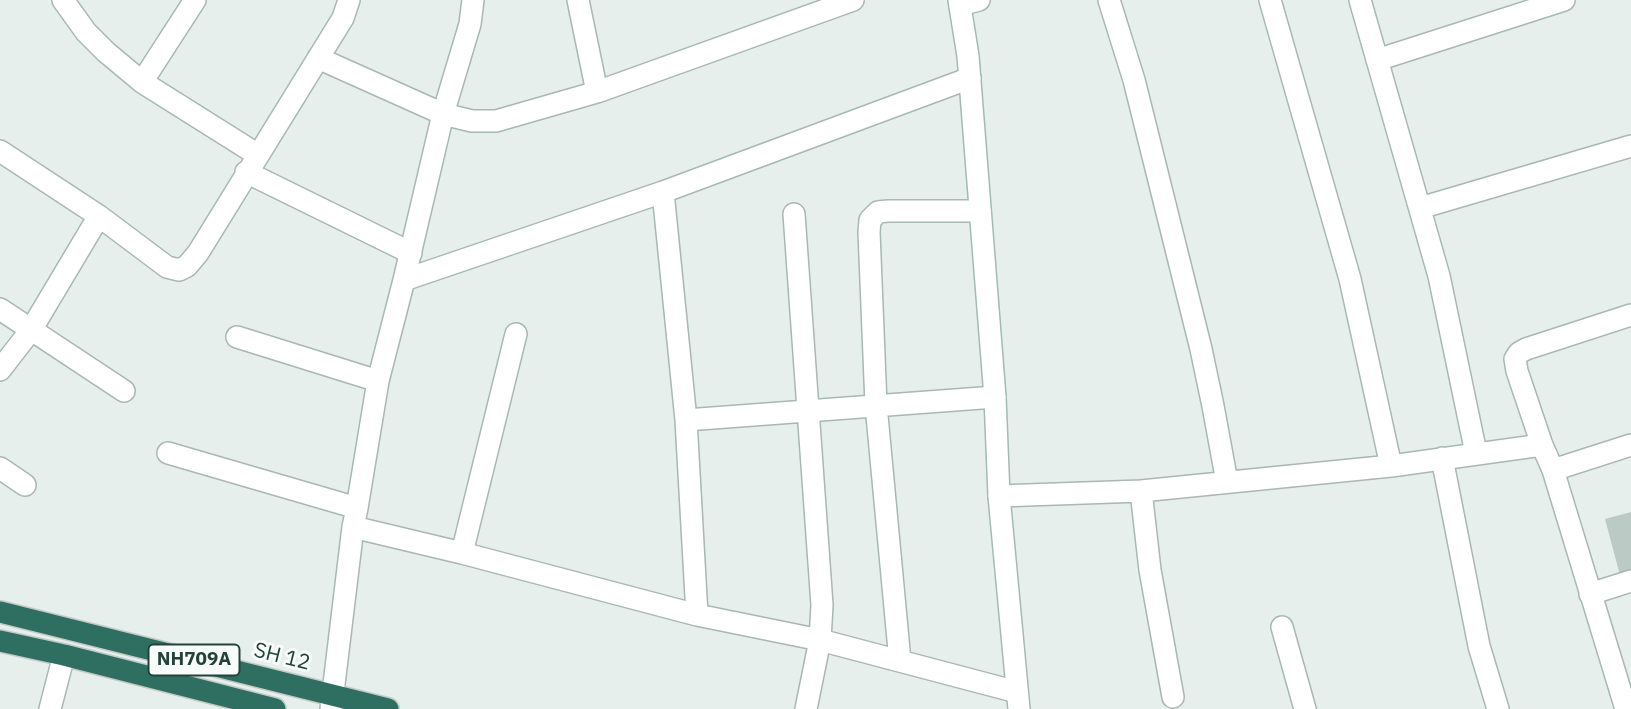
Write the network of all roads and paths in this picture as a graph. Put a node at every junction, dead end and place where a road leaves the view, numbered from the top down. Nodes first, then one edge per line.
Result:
1 (63, 0) edge
2 (195, 0) edge
3 (349, 0) edge
4 (473, 0) edge
5 (578, 0) edge
6 (853, 0) edge
7 (1109, 0) edge
8 (1270, 0) edge
9 (1360, 0) edge
10 (1564, 0) edge
11 (966, 2) edge
12 (318, 58) junction
13 (1377, 60) junction
14 (970, 78) junction
15 (142, 82) junction
16 (597, 92) junction
17 (443, 114) junction
18 (1631, 146) edge
19 (0, 151) edge
20 (252, 164) junction
21 (663, 192) junction
22 (1420, 208) junction
23 (980, 211) junction
24 (794, 214) dead end
25 (99, 216) junction
26 (411, 253) junction
27 (404, 280) junction
28 (0, 309) edge
29 (1631, 316) edge
30 (32, 330) junction
31 (516, 334) dead end
32 (237, 337) dead end
33 (0, 370) edge
34 (378, 381) junction
35 (124, 391) dead end
36 (995, 397) junction
37 (876, 405) junction
38 (808, 410) junction
39 (686, 420) junction
40 (1542, 445) junction
41 (1631, 445) edge
42 (168, 453) dead end
43 (1476, 453) junction
44 (1441, 458) junction
45 (1391, 466) junction
46 (0, 468) edge
47 (1553, 470) junction
48 (1227, 482) junction
49 (25, 485) dead end
50 (1141, 491) junction
51 (999, 496) junction
52 (355, 517) junction
53 (462, 554) junction
54 (1631, 581) edge
55 (1590, 594) junction
56 (0, 612) edge
57 (697, 615) junction
58 (1282, 627) dead end
59 (820, 640) junction
60 (0, 641) edge
61 (64, 655) junction
62 (900, 661) junction
63 (1625, 684) edge
64 (1173, 696) dead end
65 (1018, 700) edge
66 (332, 702) edge
67 (50, 709) edge
68 (275, 709) edge
69 (388, 709) edge
70 (806, 709) edge
71 (1306, 709) edge
72 (1498, 709) edge
73 (1626, 709) edge

1 - 15 street
2 - 15 street
3 - 12 street
4 - 17 street
5 - 16 street
6 - 16 street
7 - 48 street
8 - 45 street
9 - 13 street
10 - 13 street
11 - 14 street
12 - 17 street
12 - 20 street
13 - 22 street
14 - 21 street
14 - 23 street
15 - 20 street
16 - 17 street
17 - 26 street
18 - 22 street
19 - 25 street
20 - 25 street
20 - 26 street
21 - 27 street
21 - 39 street
22 - 43 street
23 - 36 street
23 - 37 street
24 - 38 street
25 - 30 street
26 - 27 street
27 - 34 street
28 - 30 street
29 - 40 street
30 - 33 street
30 - 35 street
31 - 53 street
32 - 34 street
34 - 52 street
36 - 37 street
36 - 51 street
37 - 38 street
37 - 62 street
38 - 39 street
38 - 59 street
39 - 57 street
40 - 43 street
40 - 47 street
41 - 47 street
42 - 52 street
43 - 44 street
44 - 45 street
44 - 72 street
45 - 48 street
46 - 49 street
47 - 55 street
48 - 50 street
50 - 51 street
50 - 64 street
51 - 65 street
52 - 53 street
52 - 66 street
53 - 57 street
54 - 55 street
55 - 63 street
56 - 66 highway, SH 12 / NH709A
57 - 59 street
58 - 71 street
59 - 62 street
59 - 70 street
60 - 61 highway, NH709A
61 - 67 street
61 - 68 highway, NH709A
62 - 65 street
63 - 73 street
66 - 69 highway, SH 12 / NH709A

